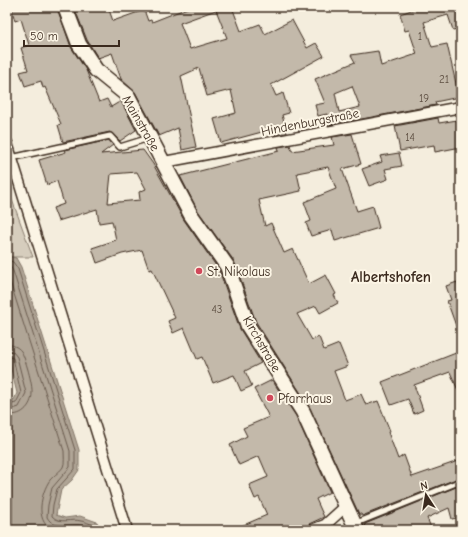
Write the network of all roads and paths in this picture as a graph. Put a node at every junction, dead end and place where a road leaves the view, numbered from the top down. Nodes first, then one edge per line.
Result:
1 (65, 7) edge
2 (461, 107) edge
3 (150, 138) junction
4 (7, 143) edge
5 (11, 158) junction
6 (164, 162) junction
7 (461, 481) edge
8 (346, 506) junction
9 (355, 527) edge
10 (325, 528) edge
11 (128, 530) edge
12 (312, 530) edge

1 - 3 street, Mainstraße
2 - 6 street, Hindenburgstraße
3 - 5 lane
3 - 6 street, Mainstraße
4 - 5 street
5 - 11 street
6 - 8 street, Kirchstraße
7 - 9 lane
8 - 9 street, Kirchstraße
8 - 10 street
10 - 12 street

